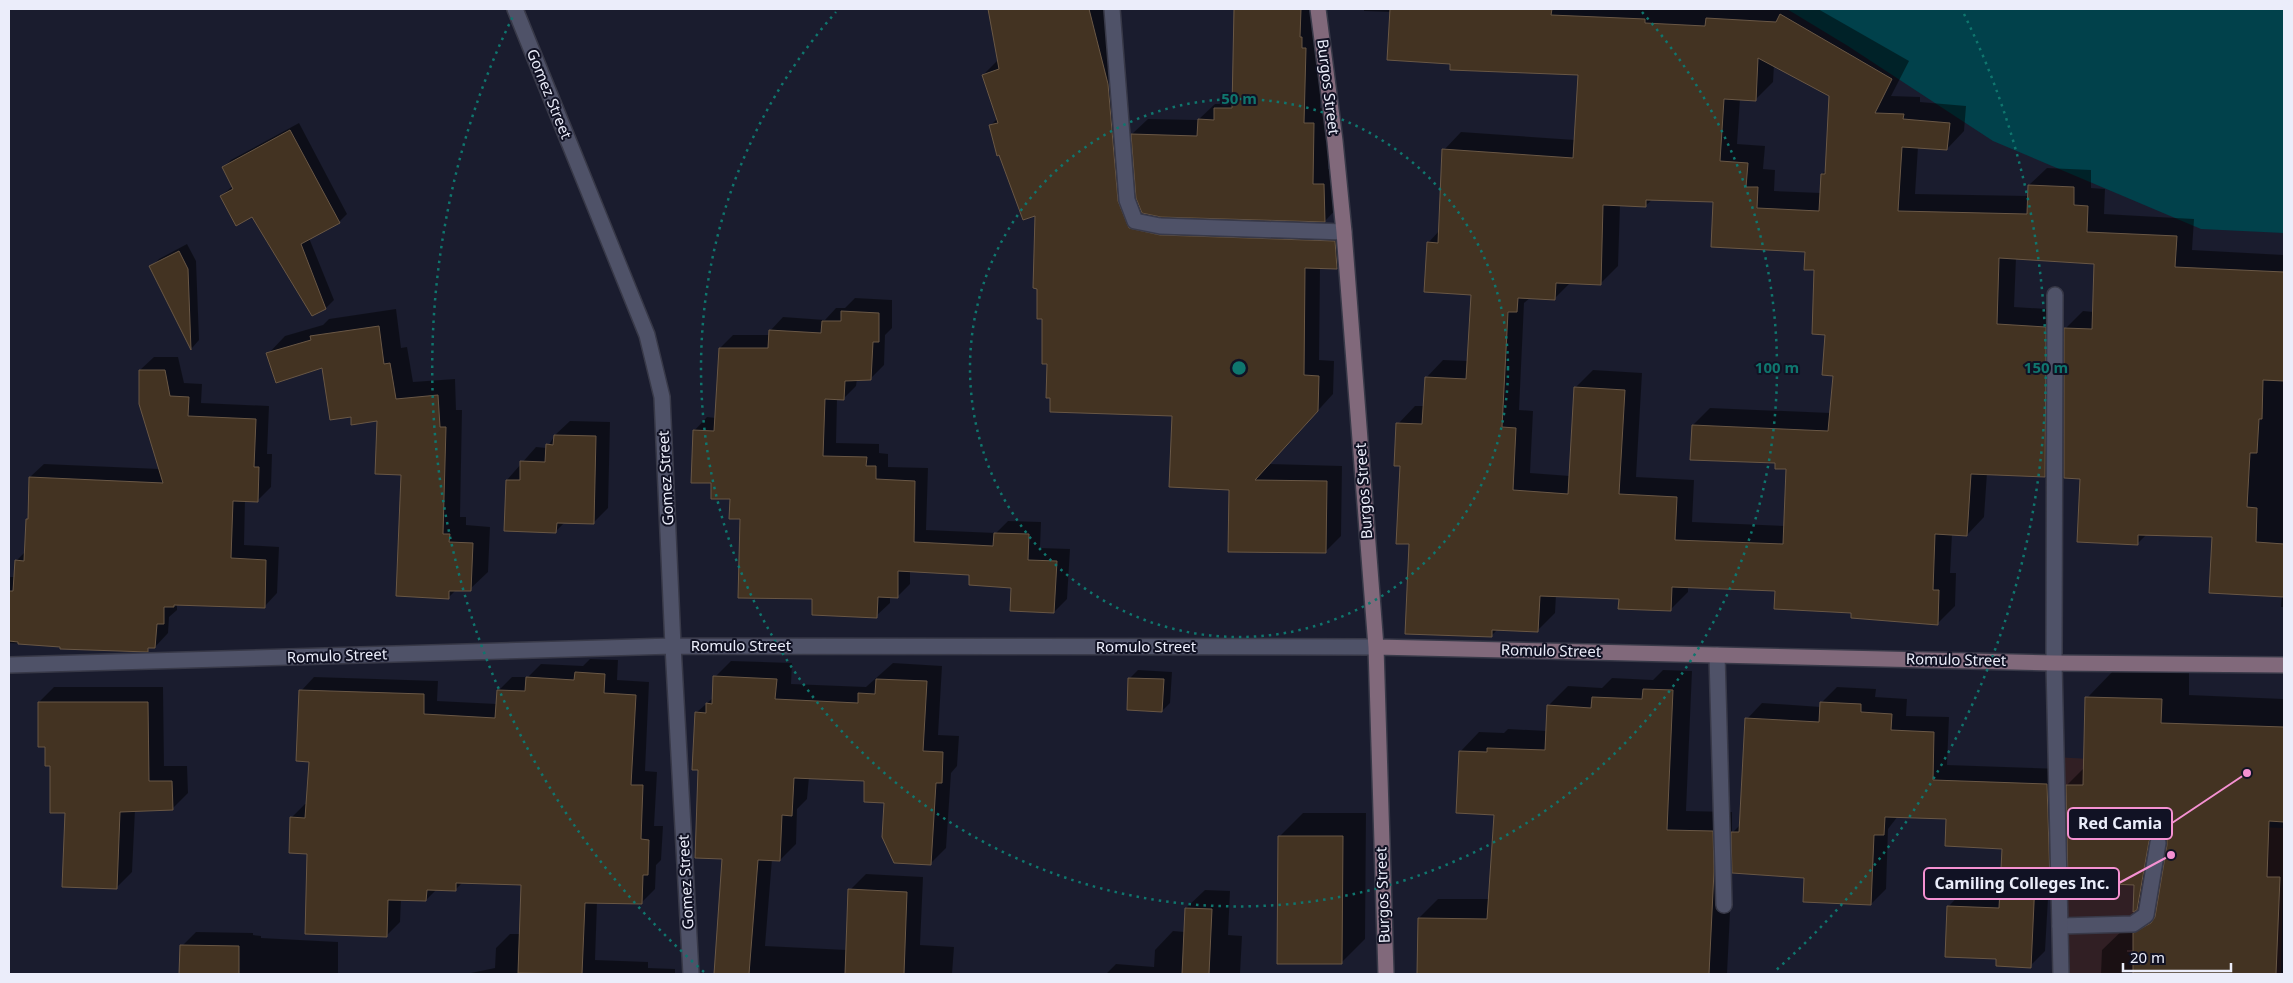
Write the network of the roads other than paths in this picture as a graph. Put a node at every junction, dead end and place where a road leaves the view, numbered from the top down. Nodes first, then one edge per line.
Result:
1 (515, 9) edge
2 (1112, 9) edge
3 (1318, 9) edge
4 (1344, 232) junction
5 (2055, 295) dead end
6 (673, 646) junction
7 (1376, 647) junction
8 (1717, 655) junction
9 (2054, 663) junction
10 (2284, 664) edge
11 (9, 665) edge
12 (2158, 843) dead end
13 (1724, 905) dead end
14 (2060, 926) junction
15 (692, 974) edge
16 (1386, 974) edge
17 (2060, 974) edge

1 - 6 street, Gomez Street
2 - 4 street
3 - 4 street, Burgos Street
4 - 7 street, Burgos Street
5 - 9 street
6 - 7 street, Romulo Street
6 - 11 street, Romulo Street
6 - 15 street, Gomez Street
7 - 8 street, Romulo Street
7 - 16 street, Burgos Street
8 - 9 street, Romulo Street
8 - 13 street
9 - 10 street, Romulo Street
9 - 14 street
12 - 14 street
14 - 17 street

